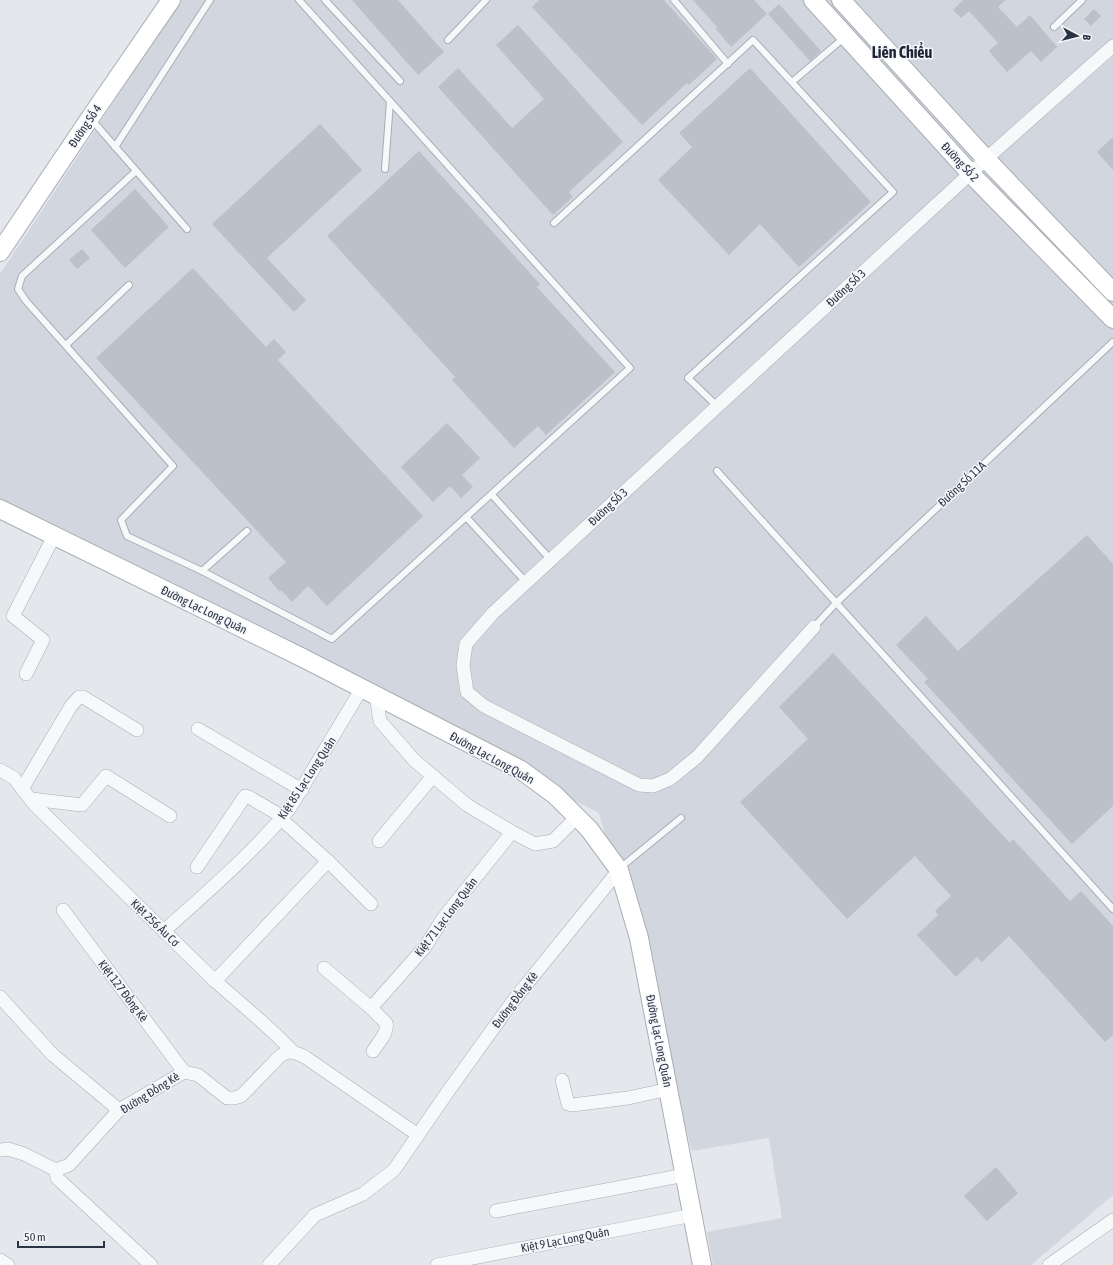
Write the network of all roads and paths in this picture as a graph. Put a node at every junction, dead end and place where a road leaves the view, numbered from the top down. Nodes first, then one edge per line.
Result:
1 (171, 0) edge
2 (210, 0) edge
3 (299, 0) edge
4 (325, 0) edge
5 (486, 0) edge
6 (674, 0) edge
7 (813, 0) edge
8 (841, 0) edge
9 (1079, 1) edge
10 (1054, 27) dead end
11 (846, 36) junction
12 (448, 40) dead end
13 (1113, 46) edge
14 (728, 64) junction
15 (400, 81) dead end
16 (792, 82) junction
17 (390, 101) junction
18 (90, 118) junction
19 (115, 147) junction
20 (986, 159) junction
21 (385, 170) dead end
22 (136, 171) junction
23 (971, 174) junction
24 (554, 224) dead end
25 (187, 229) dead end
26 (0, 252) edge
27 (129, 285) dead end
28 (1113, 292) edge
29 (1113, 319) edge
30 (1113, 342) edge
31 (66, 345) junction
32 (717, 406) junction
33 (717, 471) dead end
34 (492, 495) junction
35 (0, 509) edge
36 (466, 517) junction
37 (247, 531) dead end
38 (54, 536) junction
39 (551, 560) junction
40 (202, 571) junction
41 (526, 582) junction
42 (836, 603) junction
43 (814, 627) joint
44 (26, 674) dead end
45 (369, 692) junction
46 (198, 729) dead end
47 (137, 730) dead end
48 (0, 770) edge
49 (433, 776) junction
50 (22, 788) junction
51 (302, 790) junction
52 (31, 799) junction
53 (170, 816) dead end
54 (577, 817) junction
55 (282, 818) junction
56 (681, 818) dead end
57 (512, 832) junction
58 (379, 841) dead end
59 (328, 861) junction
60 (197, 867) dead end
61 (618, 870) junction
62 (371, 904) dead end
63 (1113, 909) edge
64 (63, 910) dead end
65 (164, 931) junction
66 (324, 968) dead end
67 (215, 981) junction
68 (0, 997) edge
69 (375, 1004) junction
70 (373, 1051) dead end
71 (293, 1052) junction
72 (184, 1072) junction
73 (562, 1080) dead end
74 (669, 1089) junction
75 (119, 1110) junction
76 (418, 1135) junction
77 (0, 1150) edge
78 (56, 1170) junction
79 (685, 1175) junction
80 (496, 1211) dead end
81 (693, 1215) junction
82 (1113, 1220) edge
83 (0, 1260) edge
84 (8, 1265) edge
85 (151, 1265) edge
86 (269, 1265) edge
87 (437, 1265) edge
88 (702, 1265) edge
89 (1049, 1265) edge

1 - 18 street, Đường Số 4
2 - 19 lane
3 - 17 lane
4 - 15 lane
5 - 12 lane
6 - 14 lane
7 - 11 street, Đường Số 2
8 - 20 street, Đường Số 2
9 - 10 lane
11 - 16 lane
11 - 23 street, Đường Số 2
13 - 20 street, Đường Số 3
14 - 16 lane
14 - 24 lane
16 - 32 lane
17 - 21 lane
17 - 34 lane
18 - 19 lane
18 - 26 street, Đường Số 4
19 - 22 lane
20 - 23 street, Đường Số 3
20 - 28 street, Đường Số 2
22 - 25 lane
22 - 31 lane
23 - 29 street, Đường Số 2
23 - 32 street, Đường Số 3
27 - 31 lane
30 - 42 lane, Đường Số 11A
31 - 40 lane
32 - 39 street, Đường Số 3
33 - 42 lane
34 - 36 lane
34 - 39 lane
35 - 38 street, Đường Lạc Long Quân
36 - 40 lane
36 - 41 lane
37 - 40 lane
38 - 44 street
38 - 45 street, Đường Lạc Long Quân
39 - 41 street, Đường Số 3
41 - 43 street, Đường Số 3
42 - 43 lane, Đường Số 11A
42 - 63 lane
45 - 49 street
45 - 51 street, Kiệt 85 Lạc Long Quân
45 - 54 street, Đường Lạc Long Quân
46 - 51 street
47 - 50 street
48 - 50 street, Kiệt 256 Âu Cơ
49 - 57 street
49 - 58 street
50 - 52 street, Kiệt 256 Âu Cơ
51 - 55 street, Kiệt 85 Lạc Long Quân
52 - 53 street
52 - 65 street, Kiệt 256 Âu Cơ
54 - 57 street
54 - 61 street, Đường Lạc Long Quân
55 - 59 street
55 - 60 street
55 - 65 street, Kiệt 85 Lạc Long Quân
56 - 61 lane
57 - 69 street, Kiệt 71 Lạc Long Quân
59 - 62 street
59 - 67 street
61 - 74 street, Đường Lạc Long Quân
61 - 76 street, Đường Đồng Kè
64 - 72 street, Kiệt 127 Đồng Kè
65 - 67 street, Kiệt 256 Âu Cơ
66 - 69 street
67 - 71 street, Kiệt 256 Âu Cơ
68 - 75 street
69 - 70 street
71 - 72 street, Đường Đồng Kè
71 - 76 street
72 - 75 street, Đường Đồng Kè
73 - 74 street
74 - 79 street, Đường Lạc Long Quân
75 - 78 street, Đường Đồng Kè
76 - 86 street, Đường Đồng Kè
77 - 78 street
78 - 85 street
79 - 80 street
79 - 81 street, Đường Lạc Long Quân
81 - 87 street, Kiệt 9 Lạc Long Quân
81 - 88 street, Đường Lạc Long Quân
82 - 89 street
83 - 84 street

